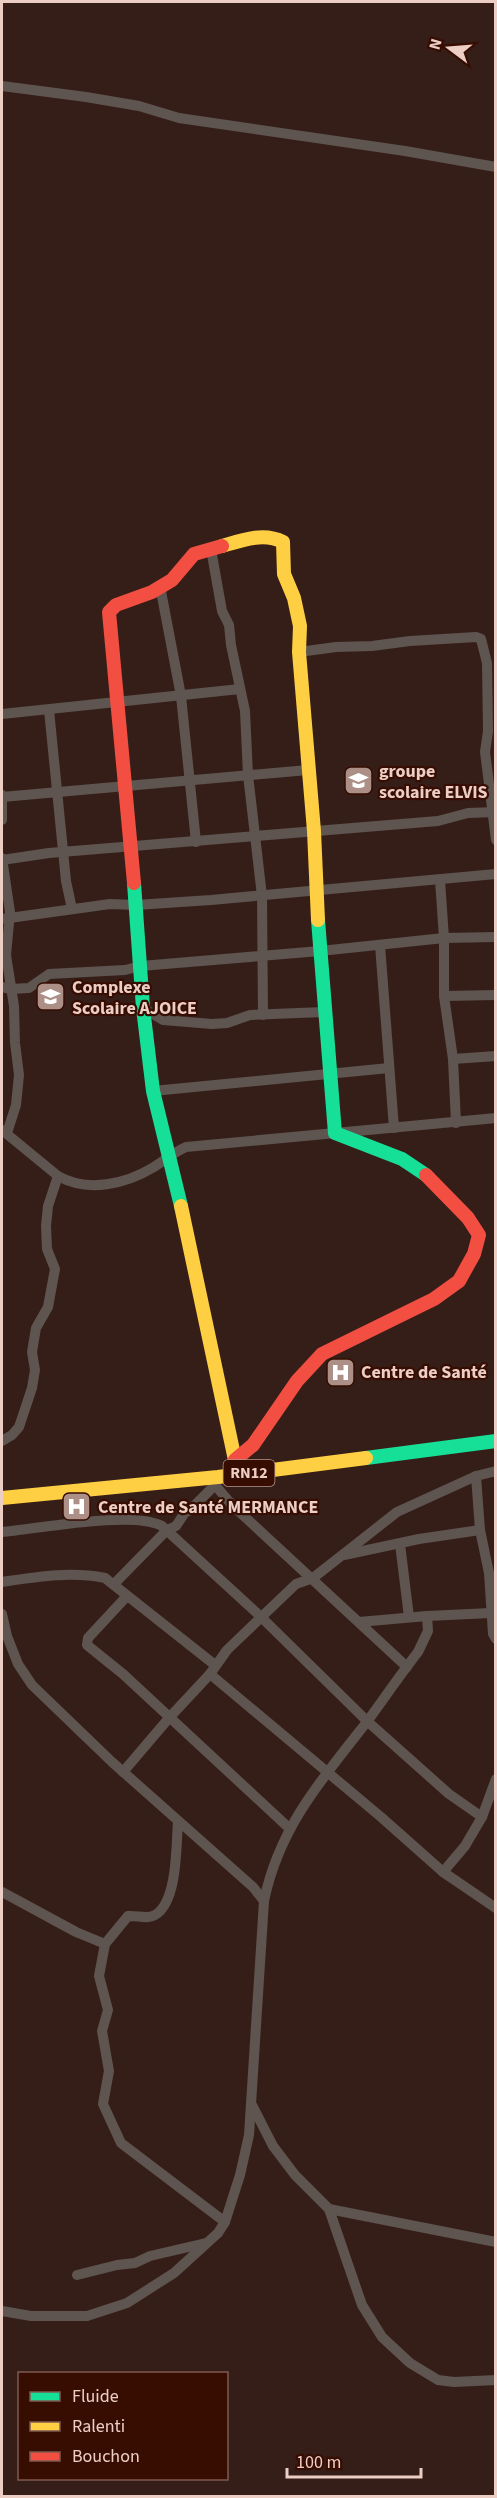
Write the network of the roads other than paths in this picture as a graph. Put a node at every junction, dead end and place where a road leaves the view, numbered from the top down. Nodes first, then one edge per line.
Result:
1 (2, 87) edge
2 (495, 167) edge
3 (211, 549) junction
4 (160, 586) junction
5 (298, 652) junction
6 (491, 663) edge
7 (240, 689) junction
8 (181, 696) junction
9 (116, 702) junction
10 (49, 710) junction
11 (2, 714) edge
12 (309, 770) junction
13 (248, 775) junction
14 (190, 780) junction
15 (123, 787) junction
16 (58, 793) junction
17 (2, 797) edge
18 (494, 812) edge
19 (2, 820) edge
20 (314, 831) junction
21 (254, 837) junction
22 (495, 840) edge
23 (196, 842) junction
24 (130, 847) junction
25 (63, 853) junction
26 (2, 859) edge
27 (495, 874) edge
28 (440, 880) junction
29 (318, 891) junction
30 (262, 896) junction
31 (136, 905) junction
32 (72, 909) junction
33 (6, 918) edge
34 (495, 937) edge
35 (444, 938) junction
36 (380, 945) junction
37 (320, 951) junction
38 (262, 956) junction
39 (141, 966) junction
40 (6, 988) edge
41 (495, 994) edge
42 (444, 996) junction
43 (143, 1008) junction
44 (324, 1012) junction
45 (263, 1015) junction
46 (495, 1056) edge
47 (453, 1059) junction
48 (389, 1068) junction
49 (329, 1072) junction
50 (153, 1091) junction
51 (495, 1118) edge
52 (456, 1123) junction
53 (394, 1128) junction
54 (4, 1131) edge
55 (334, 1133) junction
56 (170, 1154) junction
57 (58, 1176) junction
58 (2, 1441) edge
59 (495, 1441) edge
60 (235, 1460) junction
61 (495, 1471) edge
62 (238, 1474) junction
63 (476, 1476) junction
64 (216, 1481) junction
65 (2, 1498) edge
66 (167, 1530) junction
67 (480, 1530) junction
68 (2, 1532) edge
69 (400, 1544) junction
70 (341, 1556) junction
71 (313, 1578) junction
72 (2, 1582) edge
73 (115, 1583) junction
74 (127, 1596) junction
75 (491, 1613) junction
76 (2, 1614) edge
77 (260, 1616) junction
78 (427, 1616) junction
79 (409, 1617) junction
80 (359, 1622) junction
81 (495, 1639) edge
82 (407, 1667) junction
83 (213, 1669) junction
84 (169, 1718) junction
85 (367, 1721) junction
86 (123, 1772) junction
87 (326, 1773) junction
88 (495, 1779) edge
89 (482, 1817) junction
90 (178, 1822) junction
91 (289, 1828) junction
92 (443, 1872) junction
93 (2, 1892) edge
94 (264, 1901) junction
95 (495, 1908) edge
96 (105, 1944) junction
97 (251, 2105) junction
98 (329, 2209) junction
99 (225, 2222) junction
100 (209, 2242) junction
101 (495, 2242) edge
102 (77, 2275) dead end
103 (2, 2311) edge
104 (495, 2380) edge

1 - 2 street
3 - 4 street
3 - 5 street
3 - 7 street
4 - 8 street
4 - 9 street
5 - 6 street
5 - 12 street
6 - 18 street
7 - 8 street
7 - 13 street
8 - 9 street
8 - 14 street
9 - 10 street
9 - 15 street
10 - 11 street
10 - 16 street
12 - 13 street
12 - 20 street
13 - 14 street
13 - 21 street
14 - 15 street
14 - 23 street
15 - 16 street
15 - 24 street
16 - 17 street
16 - 25 street
17 - 19 street
18 - 20 street
18 - 22 street
20 - 21 street
20 - 29 street
21 - 23 street
21 - 30 street
23 - 24 street
24 - 25 street
24 - 31 street
25 - 26 street
25 - 32 street
26 - 33 street
27 - 28 street
28 - 29 street
28 - 35 street
29 - 30 street
29 - 37 street
30 - 31 street
30 - 38 street
31 - 32 street
31 - 39 street
32 - 33 street
33 - 40 street
34 - 35 street
35 - 36 street
35 - 42 street
36 - 37 street
36 - 48 street
37 - 38 street
37 - 44 street
38 - 39 street
38 - 45 street
39 - 40 street
39 - 43 street
40 - 54 street
41 - 42 street
42 - 47 street
43 - 45 street
43 - 50 street
44 - 45 street
44 - 49 street
46 - 47 street
47 - 52 street
48 - 49 street
48 - 53 street
49 - 50 street
49 - 55 street
50 - 56 street
51 - 52 street
52 - 53 street
53 - 55 street
54 - 57 street
55 - 56 street
55 - 60 street
56 - 57 street
56 - 60 street
57 - 58 street
59 - 62 street, RN12
60 - 62 street
61 - 63 street
62 - 64 street, RN12
63 - 67 street
63 - 70 street
64 - 65 street, RN12
64 - 66 street
64 - 71 street
66 - 68 street
66 - 73 street
66 - 77 street
67 - 69 street
67 - 75 street
69 - 70 street
69 - 79 street
70 - 71 street
71 - 77 street
71 - 80 street
72 - 73 street
73 - 74 street
74 - 83 street
74 - 84 street
75 - 78 street
75 - 81 street
76 - 86 street
77 - 83 street
77 - 85 street
78 - 79 street
78 - 82 street
79 - 80 street
80 - 82 street
82 - 85 street
83 - 84 street
83 - 87 street
84 - 86 street
84 - 91 street
85 - 87 street
85 - 89 street
86 - 90 street
87 - 91 street
87 - 92 street
88 - 89 street
89 - 92 street
90 - 94 street
90 - 96 street
91 - 94 street
92 - 95 street
93 - 96 street
94 - 97 street
96 - 99 street
97 - 98 street
97 - 99 street
98 - 101 street
98 - 104 street
99 - 100 street
100 - 102 street
100 - 103 street

